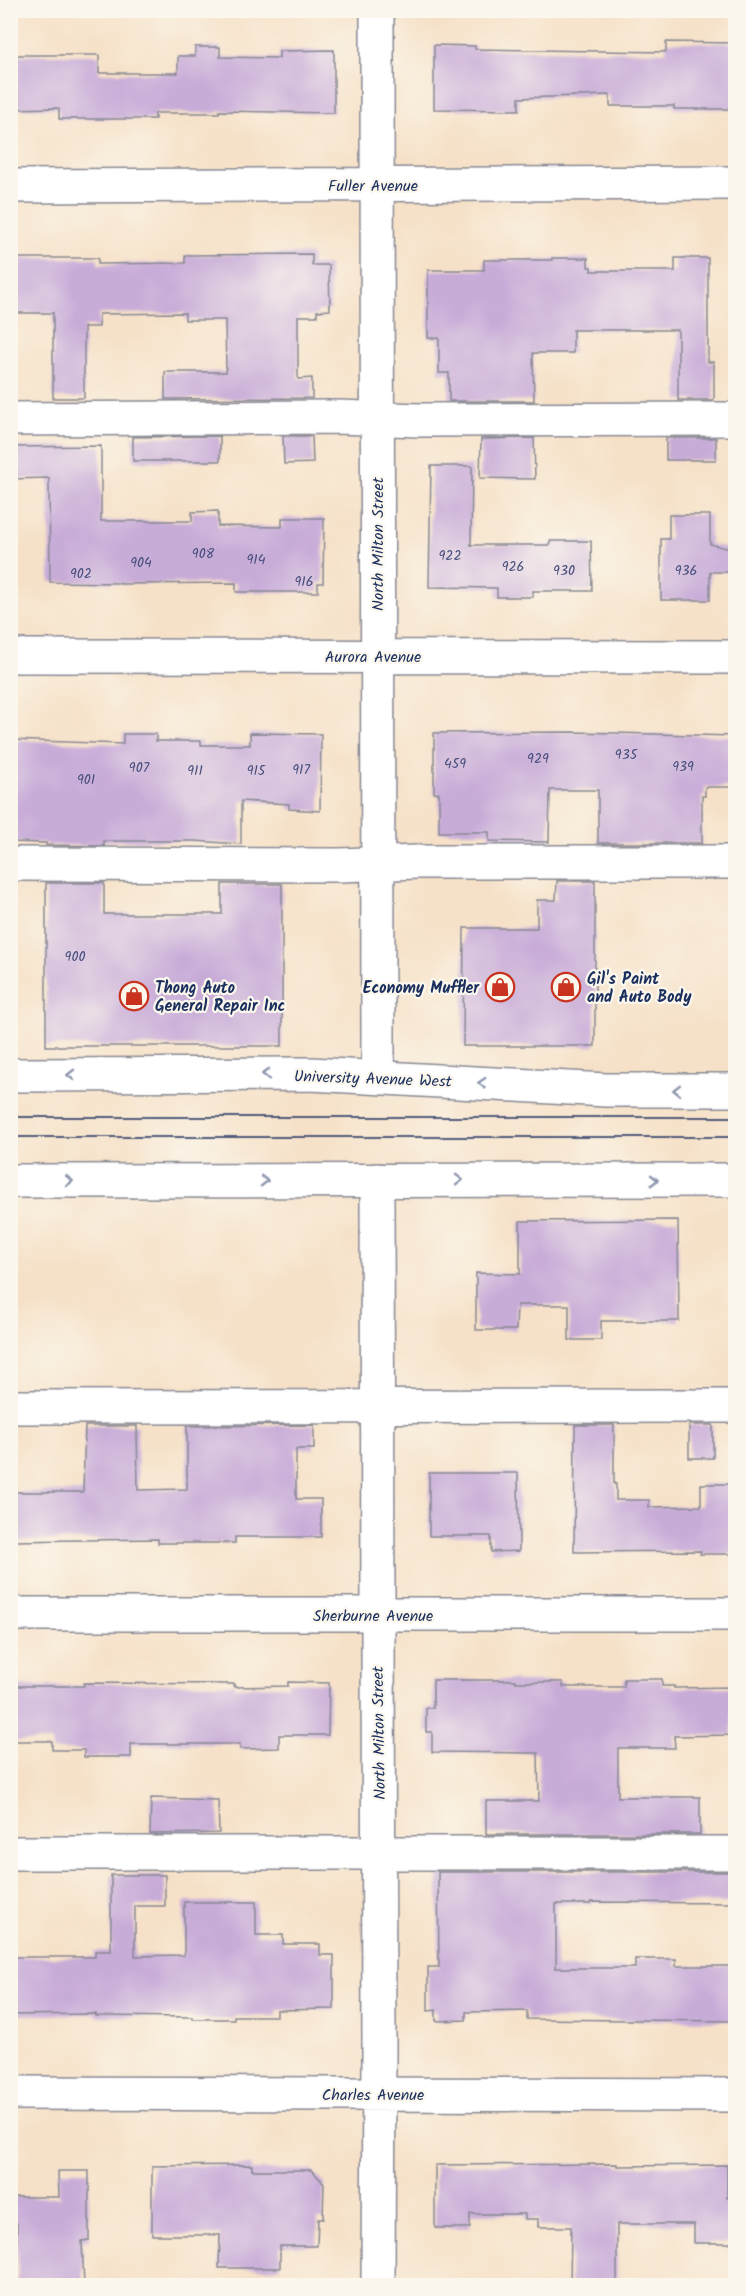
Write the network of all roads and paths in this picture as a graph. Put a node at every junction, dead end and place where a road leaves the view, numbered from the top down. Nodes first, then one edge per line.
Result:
1 (377, 10) edge
2 (735, 183) edge
3 (10, 186) edge
4 (378, 186) junction
5 (10, 419) edge
6 (376, 419) junction
7 (735, 419) edge
8 (10, 656) edge
9 (378, 656) junction
10 (735, 657) edge
11 (735, 862) edge
12 (10, 864) edge
13 (376, 864) junction
14 (10, 1075) edge
15 (378, 1077) junction
16 (735, 1090) edge
17 (377, 1180) junction
18 (735, 1180) edge
19 (10, 1181) edge
20 (735, 1406) edge
21 (10, 1407) edge
22 (377, 1407) junction
23 (10, 1614) edge
24 (735, 1614) edge
25 (377, 1615) junction
26 (10, 1853) edge
27 (379, 1853) junction
28 (735, 1853) edge
29 (10, 2093) edge
30 (380, 2094) junction
31 (735, 2095) edge
32 (378, 2286) edge

1 - 4 street, North Milton Street
2 - 4 street, Fuller Avenue
3 - 4 street, Fuller Avenue
4 - 6 street, North Milton Street
5 - 6 street
6 - 7 street
6 - 9 street, North Milton Street
8 - 9 street, Aurora Avenue
9 - 10 street, Aurora Avenue
9 - 13 street, North Milton Street
11 - 13 street
12 - 13 street
13 - 15 street, North Milton Street
15 -> 14 street, University Avenue West
16 -> 15 street, University Avenue West
17 -> 18 street
19 -> 17 street
17 - 22 street, North Milton Street
20 - 22 street
21 - 22 street
22 - 25 street, North Milton Street
23 - 25 street, Sherburne Avenue
24 - 25 street, Sherburne Avenue
25 - 27 street, North Milton Street
26 - 27 street
27 - 28 street
27 - 30 street, North Milton Street
29 - 30 street, Charles Avenue
30 - 31 street, Charles Avenue
30 - 32 street, North Milton Street

